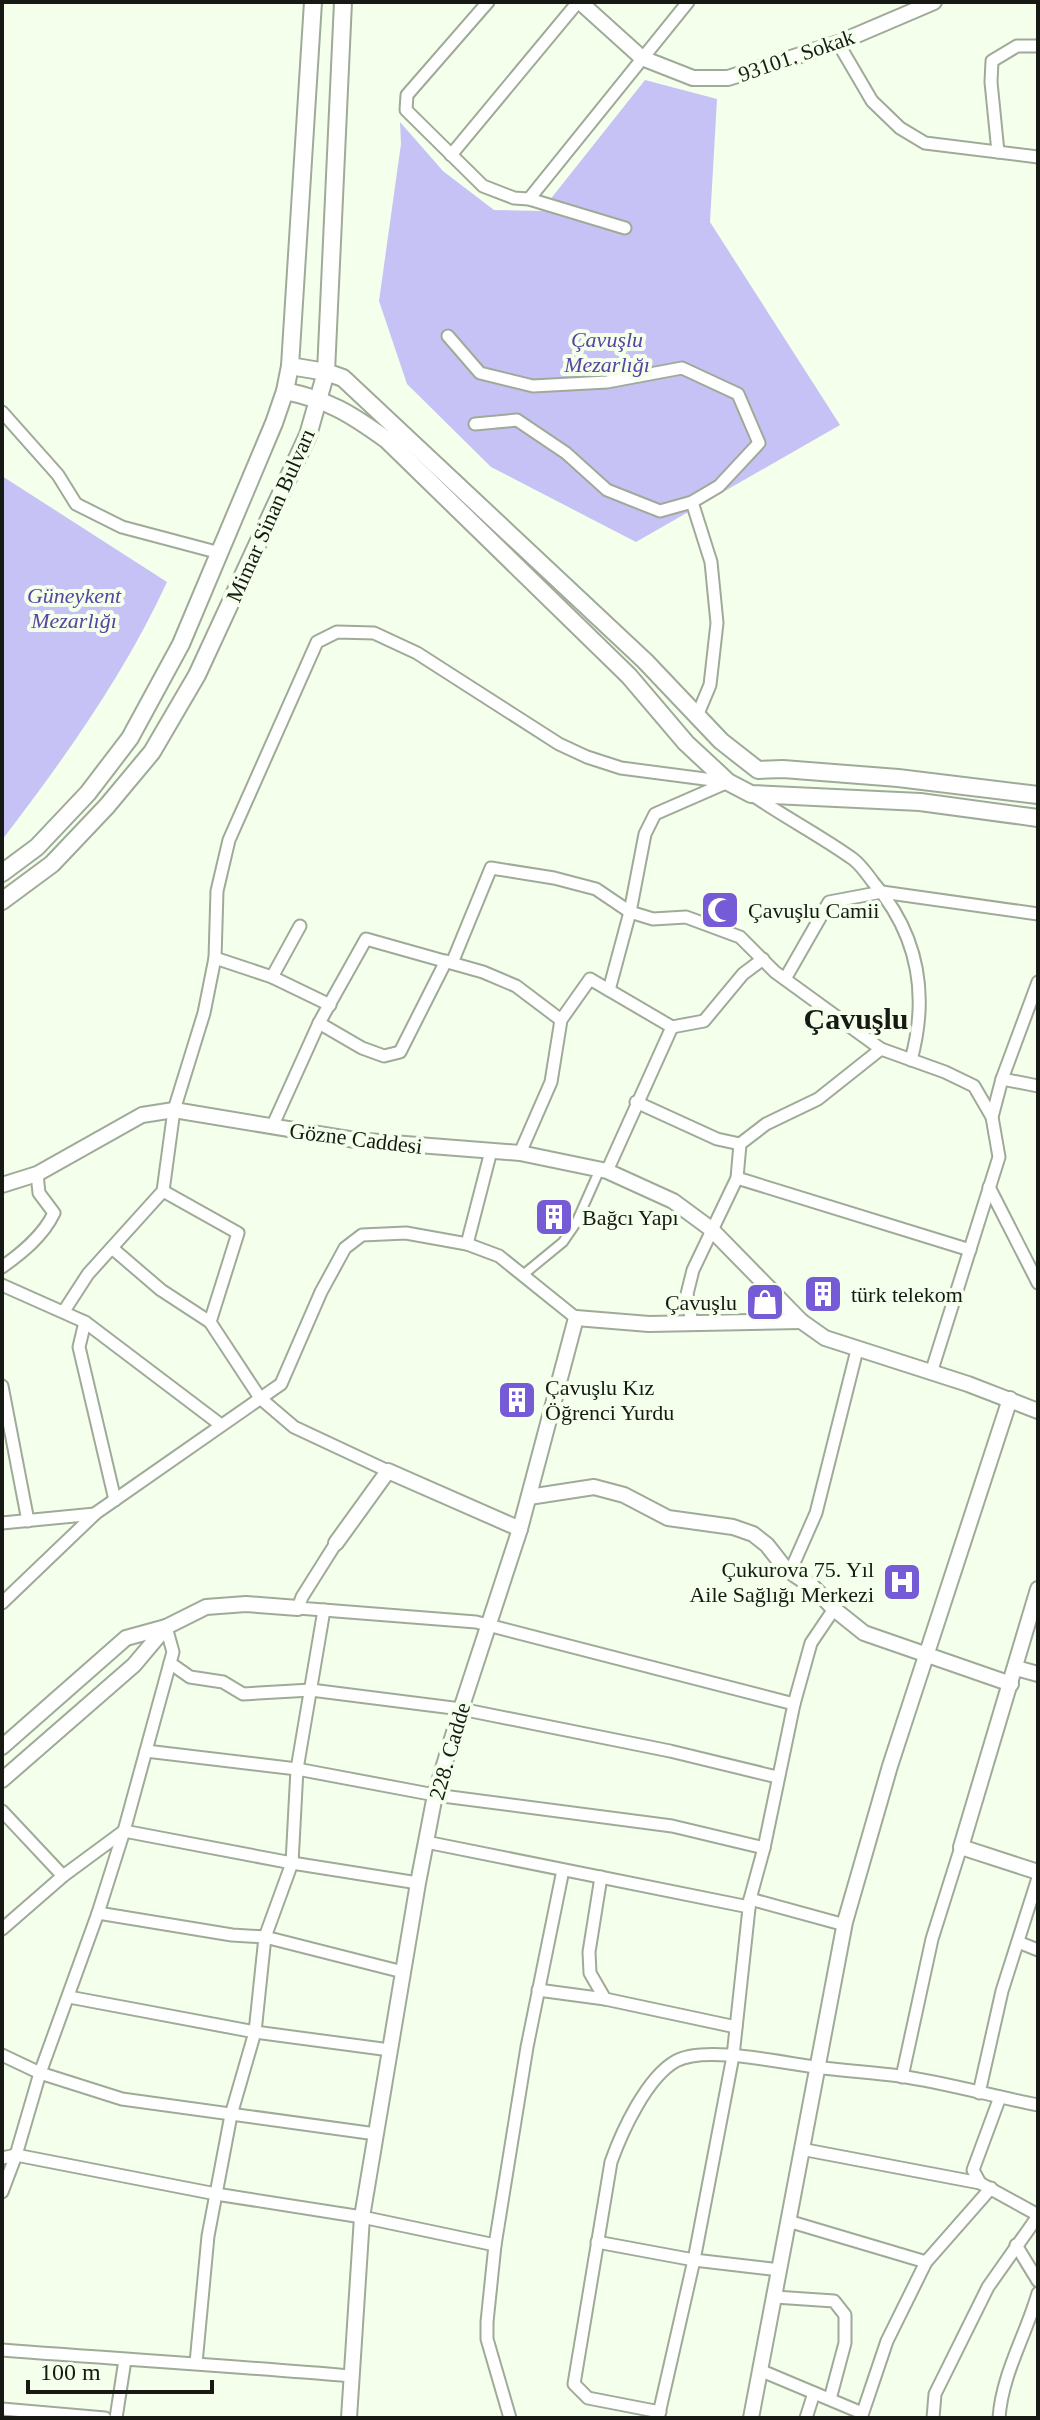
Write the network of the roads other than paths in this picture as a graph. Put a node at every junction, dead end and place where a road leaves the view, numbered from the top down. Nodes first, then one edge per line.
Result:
1 (313, 2) edge
2 (343, 2) edge
3 (488, 2) edge
4 (581, 2) edge
5 (688, 2) edge
6 (934, 2) edge
7 (838, 43) junction
8 (1038, 46) edge
9 (642, 58) junction
10 (998, 152) junction
11 (451, 155) junction
12 (1038, 157) edge
13 (529, 199) junction
14 (625, 228) dead end
15 (448, 336) dead end
16 (290, 366) junction
17 (326, 372) junction
18 (285, 391) junction
19 (317, 397) junction
20 (2, 412) edge
21 (475, 424) dead end
22 (692, 502) junction
23 (220, 553) junction
24 (697, 716) junction
25 (728, 782) junction
26 (751, 794) junction
27 (1038, 795) edge
28 (1038, 818) edge
29 (2, 873) edge
30 (882, 892) junction
31 (2, 901) edge
32 (630, 912) junction
33 (1038, 914) edge
34 (300, 926) dead end
35 (215, 958) junction
36 (763, 959) junction
37 (449, 962) junction
38 (272, 977) junction
39 (785, 979) junction
40 (1038, 982) edge
41 (609, 990) junction
42 (330, 1005) junction
43 (561, 1020) junction
44 (319, 1023) junction
45 (672, 1027) junction
46 (881, 1049) junction
47 (911, 1060) junction
48 (1002, 1079) junction
49 (1038, 1086) edge
50 (636, 1102) junction
51 (174, 1110) junction
52 (992, 1117) junction
53 (272, 1127) junction
54 (740, 1144) junction
55 (491, 1151) junction
56 (520, 1153) junction
57 (604, 1170) junction
58 (37, 1174) junction
59 (737, 1178) junction
60 (2, 1185) edge
61 (989, 1187) junction
62 (163, 1191) junction
63 (711, 1229) junction
64 (467, 1244) junction
65 (112, 1248) junction
66 (970, 1250) junction
67 (2, 1267) edge
68 (524, 1274) junction
69 (1038, 1283) edge
70 (2, 1285) edge
71 (64, 1311) junction
72 (576, 1318) junction
73 (801, 1321) junction
74 (85, 1322) junction
75 (210, 1322) junction
76 (692, 1324) junction
77 (857, 1350) junction
78 (931, 1373) junction
79 (2, 1386) edge
80 (260, 1398) junction
81 (1010, 1399) junction
82 (1038, 1411) edge
83 (221, 1425) junction
84 (388, 1471) junction
85 (529, 1497) junction
86 (115, 1500) junction
87 (96, 1513) junction
88 (28, 1521) junction
89 (2, 1523) edge
90 (520, 1529) junction
91 (336, 1543) joint
92 (790, 1572) junction
93 (1038, 1589) edge
94 (2, 1603) edge
95 (298, 1608) junction
96 (834, 1609) junction
97 (324, 1610) junction
98 (488, 1626) junction
99 (166, 1627) junction
100 (925, 1655) junction
101 (170, 1663) junction
102 (1016, 1668) junction
103 (1038, 1674) edge
104 (1011, 1684) junction
105 (311, 1690) junction
106 (794, 1704) junction
107 (461, 1709) junction
108 (2, 1747) edge
109 (146, 1751) junction
110 (297, 1769) junction
111 (777, 1777) junction
112 (2, 1780) edge
113 (435, 1795) junction
114 (2, 1811) edge
115 (124, 1831) junction
116 (426, 1842) junction
117 (961, 1847) junction
118 (764, 1848) junction
119 (292, 1863) junction
120 (563, 1870) junction
121 (1038, 1875) edge
122 (63, 1876) junction
123 (601, 1877) junction
124 (418, 1883) junction
125 (749, 1903) junction
126 (98, 1913) junction
127 (845, 1925) junction
128 (2, 1929) edge
129 (265, 1937) junction
130 (1018, 1942) junction
131 (1038, 1950) edge
132 (403, 1972) junction
133 (538, 1990) junction
134 (69, 1997) junction
135 (605, 1999) junction
136 (736, 2027) junction
137 (255, 2032) junction
138 (390, 2050) junction
139 (2, 2055) edge
140 (733, 2056) junction
141 (817, 2068) junction
142 (40, 2073) junction
143 (902, 2077) junction
144 (979, 2093) junction
145 (1000, 2097) junction
146 (1038, 2105) edge
147 (231, 2115) junction
148 (376, 2134) junction
149 (801, 2149) junction
150 (16, 2155) junction
151 (2, 2158) edge
152 (985, 2186) junction
153 (2, 2192) edge
154 (216, 2194) junction
155 (1038, 2216) edge
156 (362, 2217) junction
157 (788, 2221) junction
158 (597, 2242) junction
159 (495, 2245) junction
160 (1016, 2245) junction
161 (694, 2260) junction
162 (926, 2262) junction
163 (780, 2270) junction
164 (1038, 2281) edge
165 (1038, 2293) edge
166 (775, 2297) junction
167 (2, 2350) edge
168 (125, 2360) junction
169 (196, 2363) junction
170 (762, 2371) junction
171 (351, 2376) junction
172 (814, 2393) junction
173 (830, 2399) junction
174 (2, 2409) edge
175 (659, 2416) edge
176 (862, 2416) edge
177 (105, 2418) edge
178 (116, 2418) edge
179 (349, 2418) edge
180 (510, 2418) edge
181 (751, 2418) edge
182 (806, 2418) edge
183 (933, 2418) edge
184 (999, 2418) edge

1 - 16 main road, Mimar Sinan Bulvarı
2 - 17 main road, Mimar Sinan Bulvarı
3 - 11 street
4 - 9 street, 93101. Sokak
4 - 11 street
5 - 9 street
6 - 7 street, 93101. Sokak
7 - 9 street, 93101. Sokak
7 - 10 street
8 - 10 street
9 - 13 street
10 - 12 street
11 - 13 street
13 - 14 street
15 - 22 street
16 - 17 main road
16 - 18 main road, Mimar Sinan Bulvarı
17 - 19 main road, Mimar Sinan Bulvarı
17 - 24 main road
18 - 19 main road
18 - 23 main road, Mimar Sinan Bulvarı
19 - 25 main road
19 - 31 main road, Mimar Sinan Bulvarı
20 - 23 street
21 - 22 street
22 - 24 street
23 - 29 main road, Mimar Sinan Bulvarı
24 - 27 main road
25 - 26 main road
25 - 32 street
25 - 35 street
26 - 28 main road
26 - 30 street
30 - 33 street
30 - 39 street
30 - 47 street
32 - 36 street
32 - 37 street
32 - 41 street
34 - 38 street
35 - 38 street
35 - 51 street
36 - 39 street
36 - 45 street
37 - 42 street
37 - 43 street
37 - 44 street
38 - 42 street
39 - 46 street
40 - 48 street
41 - 43 street
41 - 45 street
42 - 44 street
43 - 56 street
44 - 53 street
45 - 50 street
46 - 47 street
46 - 54 street
47 - 52 street
48 - 49 street
48 - 52 street
50 - 54 street
50 - 57 street
51 - 53 street, Gözne Caddesi
51 - 58 street, Gözne Caddesi
51 - 62 street
52 - 61 street
53 - 55 street, Gözne Caddesi
54 - 59 street
55 - 56 street, Gözne Caddesi
55 - 64 street
56 - 57 street, Gözne Caddesi
57 - 63 street, Gözne Caddesi
57 - 68 street
58 - 60 street, Gözne Caddesi
58 - 67 street
59 - 63 street
59 - 66 street
61 - 66 street
61 - 69 street
62 - 65 street
62 - 75 street
63 - 73 street, Gözne Caddesi
63 - 76 street
64 - 68 street
64 - 80 street
65 - 71 street
65 - 75 street
66 - 78 street
68 - 72 street
70 - 71 street
71 - 74 street
72 - 76 street
72 - 85 street, 228. Cadde
73 - 76 street
73 - 77 street, Gözne Caddesi
74 - 83 street
74 - 86 street
75 - 80 street
77 - 78 street, Gözne Caddesi
77 - 92 street
78 - 81 street, Gözne Caddesi
79 - 88 street
80 - 83 street
80 - 84 street
81 - 82 street, Gözne Caddesi
81 - 100 street
83 - 86 street
84 - 90 street
84 - 91 street
85 - 90 street, 228. Cadde
85 - 92 street
86 - 87 street
87 - 88 street
87 - 94 street
88 - 89 street
90 - 98 street, 228. Cadde
91 - 95 street
92 - 96 street
93 - 102 street
95 - 97 street
95 - 99 street
96 - 100 street
96 - 106 street
97 - 98 street
97 - 105 street
98 - 106 street
98 - 107 street, 228. Cadde
99 - 101 street
99 - 108 street
99 - 112 street
100 - 104 street
100 - 127 street
101 - 105 street
101 - 109 street
102 - 103 street
102 - 104 street
104 - 117 street
105 - 107 street
105 - 110 street
106 - 111 street
107 - 111 street
107 - 113 street, 228. Cadde
109 - 110 street
109 - 115 street
110 - 113 street
110 - 119 street
111 - 118 street
113 - 116 street, 228. Cadde
113 - 118 street
114 - 122 street
115 - 119 street
115 - 122 street
115 - 126 street
116 - 120 street
116 - 124 street, 228. Cadde
117 - 121 street
117 - 143 street
118 - 125 street
119 - 124 street
119 - 129 street
120 - 123 street
120 - 133 street
121 - 130 street
122 - 128 street
123 - 125 street
123 - 135 street
124 - 132 street, 228. Cadde
125 - 127 street
125 - 136 street
126 - 129 street
126 - 134 street
127 - 141 street
129 - 132 street
129 - 137 street
130 - 131 street
130 - 144 street
132 - 138 street, 228. Cadde
133 - 135 street
133 - 159 street
134 - 137 street
134 - 142 street
135 - 136 street
136 - 140 street
137 - 138 street
137 - 147 street
138 - 148 street, 228. Cadde
139 - 142 street
140 - 141 street
140 - 158 street
140 - 161 street
141 - 143 street
141 - 149 street
142 - 147 street
142 - 150 street
143 - 144 street
144 - 145 street
145 - 146 street
145 - 152 street
147 - 148 street
147 - 154 street
148 - 156 street, 228. Cadde
149 - 152 street
149 - 157 street
150 - 151 street
150 - 153 street
150 - 154 street
152 - 155 street
152 - 162 street
154 - 156 street
154 - 169 street
155 - 160 street
156 - 159 street
156 - 171 street, 228. Cadde
157 - 162 street
157 - 163 street
158 - 161 street
158 - 175 street
159 - 180 street
160 - 164 street
160 - 183 street
161 - 163 street
161 - 175 street
162 - 176 street
163 - 166 street
165 - 184 street
166 - 170 street
166 - 173 street
167 - 168 street
168 - 169 street
168 - 178 street
169 - 171 street
170 - 172 street
170 - 181 street
171 - 179 street, 228. Cadde
172 - 173 street
172 - 182 street
173 - 176 street
174 - 177 street

